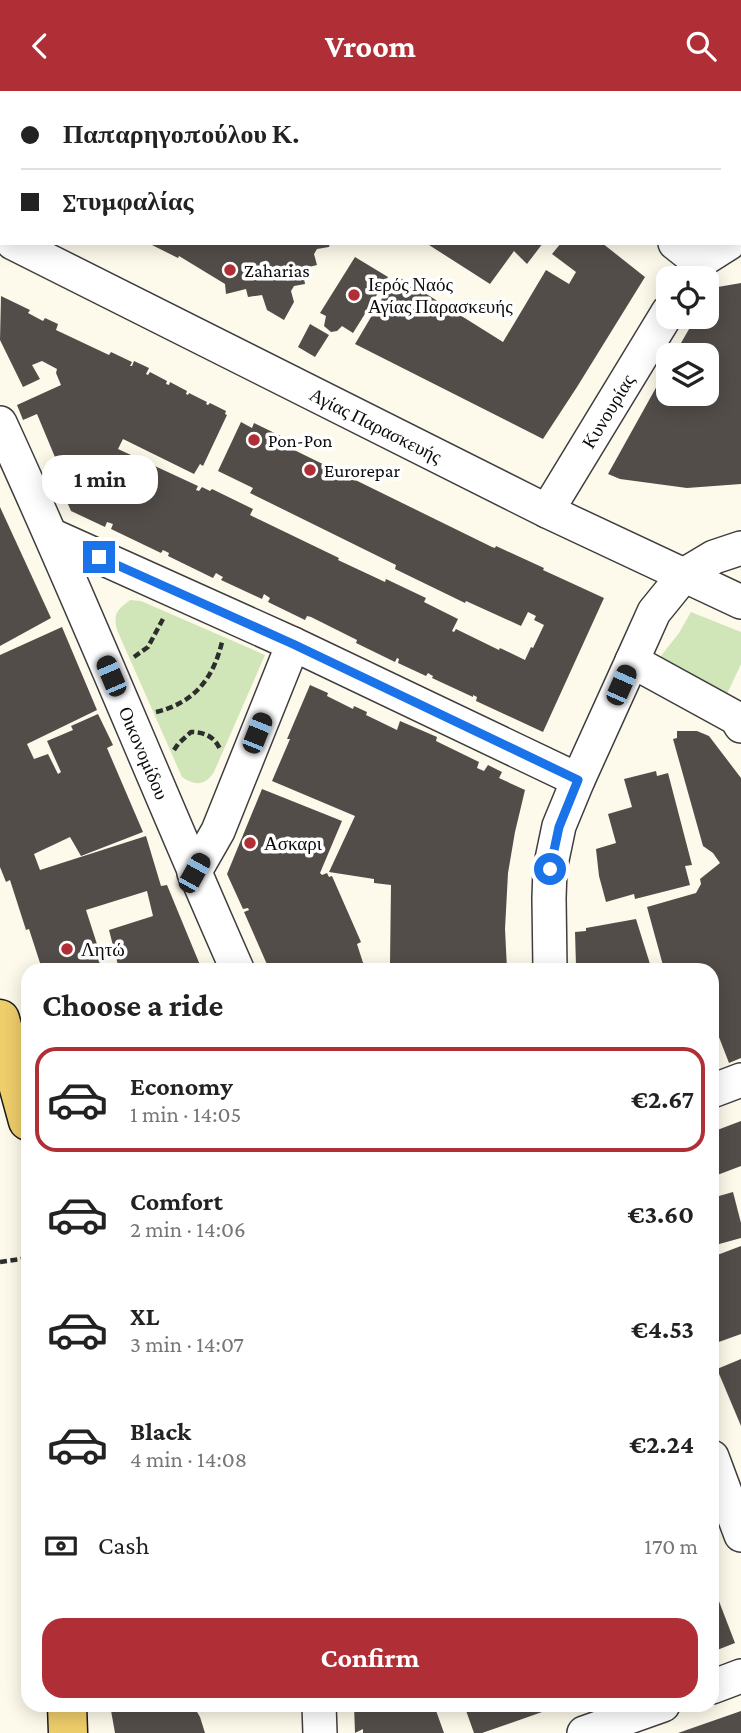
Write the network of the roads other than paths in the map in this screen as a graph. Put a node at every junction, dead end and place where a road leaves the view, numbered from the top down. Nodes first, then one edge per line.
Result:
1 (17, 245) edge
2 (724, 245) edge
3 (688, 261) edge
4 (658, 329) edge
5 (0, 423) edge
6 (547, 511) junction
7 (51, 535) junction
8 (741, 548) edge
9 (684, 575) junction
10 (741, 602) edge
11 (293, 644) junction
12 (632, 661) junction
13 (739, 717) edge
14 (578, 780) junction
15 (194, 873) junction
16 (234, 963) edge
17 (550, 963) edge
18 (0, 1019) edge
19 (741, 1080) edge
20 (719, 1088) edge
21 (21, 1096) edge
22 (719, 1476) edge
23 (741, 1535) edge
24 (741, 1676) edge
25 (719, 1684) edge
26 (66, 1712) edge
27 (319, 1712) edge
28 (636, 1712) edge
29 (586, 1725) edge
30 (68, 1733) edge
31 (320, 1733) edge

1 - 6 street, Αγίας Παρασκευής
2 - 3 street
4 - 6 street, Κυνουρίας
5 - 7 street, Οικονομίδου
6 - 9 street, Αγίας Παρασκευής
7 - 11 street
7 - 15 street, Οικονομίδου
8 - 9 street
9 - 10 street, Αγίας Παρασκευής
9 - 12 street
11 - 14 street
11 - 15 street
12 - 13 street
12 - 14 street
14 - 17 street
15 - 16 street, Οικονομίδου
18 - 21 main road
19 - 20 street
22 - 23 street
24 - 25 street
26 - 30 main road
27 - 31 street
28 - 29 street

